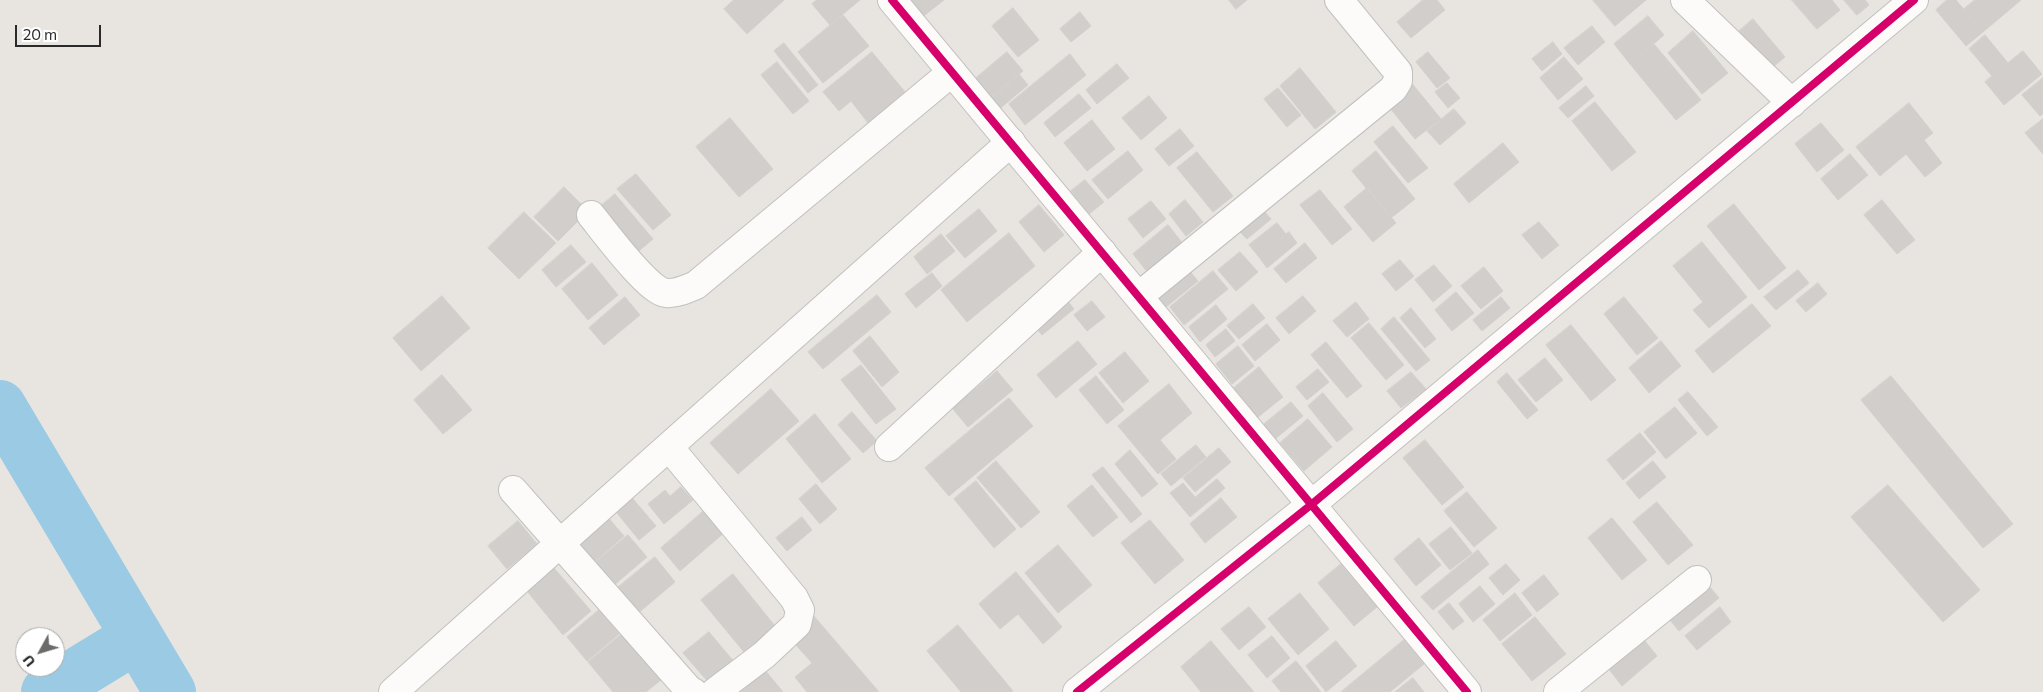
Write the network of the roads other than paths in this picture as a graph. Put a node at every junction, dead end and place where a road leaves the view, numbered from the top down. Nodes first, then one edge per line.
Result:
1 (892, 0) edge
2 (1339, 0) edge
3 (1685, 0) edge
4 (1914, 0) edge
5 (952, 72) junction
6 (1792, 102) junction
7 (1011, 142) junction
8 (591, 215) dead end
9 (1102, 252) junction
10 (1138, 296) junction
11 (669, 447) junction
12 (889, 447) dead end
13 (513, 490) dead end
14 (1312, 504) junction
15 (560, 545) junction
16 (1697, 580) dead end
17 (392, 692) edge
18 (693, 692) edge
19 (715, 692) edge
20 (1077, 692) edge
21 (1468, 692) edge
22 (1558, 692) edge

1 - 5 street
2 - 10 street
3 - 6 street
4 - 6 street
5 - 7 street
5 - 8 street
6 - 14 street
7 - 9 street
7 - 11 street
9 - 10 street
9 - 12 street
10 - 14 street
11 - 15 street
11 - 19 street
13 - 15 street
14 - 20 street
14 - 21 street
15 - 17 street
15 - 18 street
16 - 22 street

